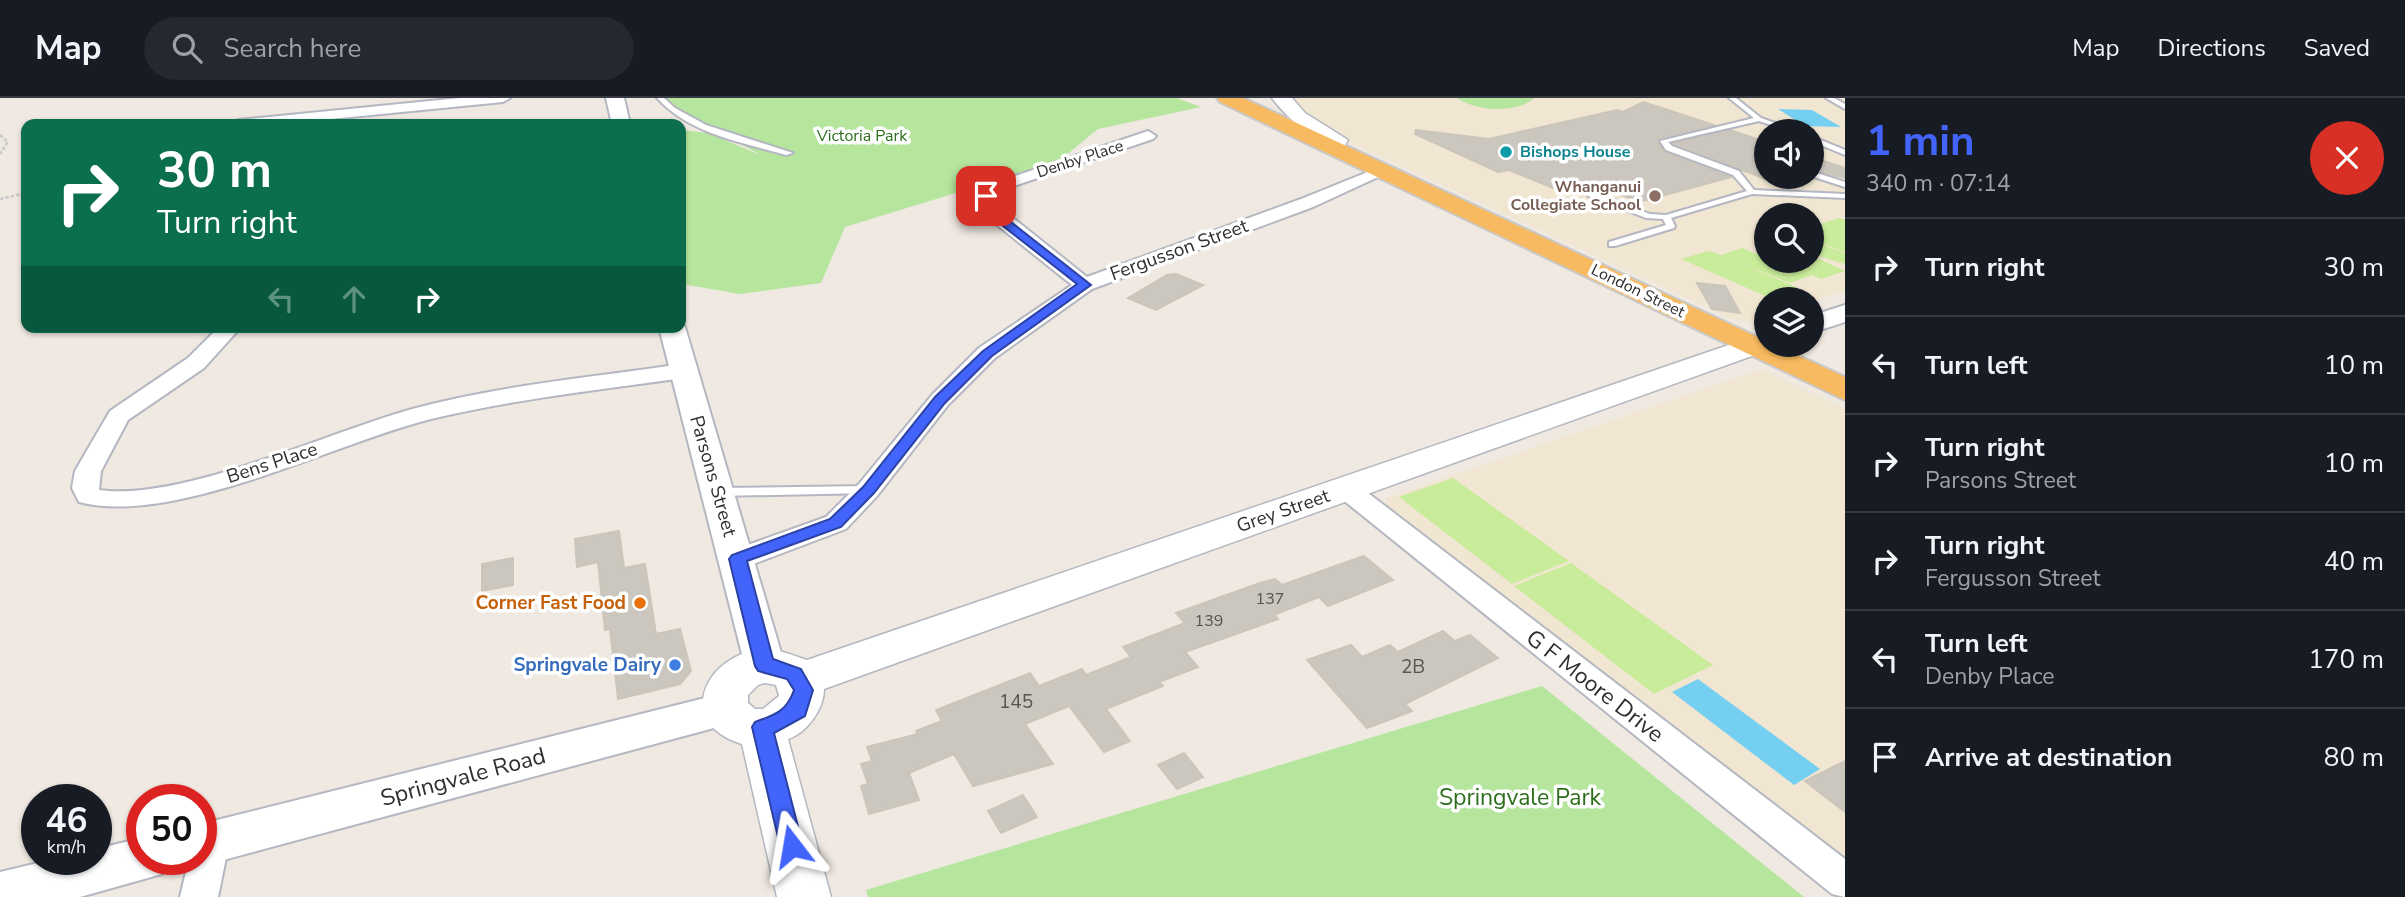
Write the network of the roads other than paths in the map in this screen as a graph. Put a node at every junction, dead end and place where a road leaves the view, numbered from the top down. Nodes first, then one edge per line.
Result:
1 (503, 98) edge
2 (615, 98) edge
3 (660, 98) edge
4 (1227, 98) edge
5 (1282, 98) edge
6 (1732, 98) edge
7 (1829, 98) edge
8 (1251, 102) edge
9 (1845, 107) edge
10 (289, 119) edge
11 (620, 119) edge
12 (1759, 119) edge
13 (1754, 120) edge
14 (1148, 136) dead end
15 (1337, 140) junction
16 (1824, 144) edge
17 (789, 153) dead end
18 (1845, 153) edge
19 (1381, 172) junction
20 (1824, 178) edge
21 (1845, 185) edge
22 (1432, 192) junction
23 (1752, 192) junction
24 (1591, 194) dead end
25 (1845, 196) edge
26 (1666, 218) junction
27 (1612, 244) dead end
28 (1085, 285) junction
29 (1845, 313) edge
30 (1824, 320) edge
31 (225, 333) edge
32 (674, 333) edge
33 (1754, 341) edge
34 (1754, 345) edge
35 (1785, 357) edge
36 (683, 371) junction
37 (1845, 390) edge
38 (1346, 489) junction
39 (868, 490) junction
40 (715, 492) junction
41 (738, 559) junction
42 (782, 673) junction
43 (744, 718) junction
44 (217, 841) edge
45 (126, 864) edge
46 (202, 875) edge
47 (1845, 883) edge
48 (0, 895) edge
49 (199, 897) edge
50 (804, 897) edge

1 - 10 street
2 - 11 street
3 - 17 lane
4 - 8 highway, London Street
5 - 15 main road
6 - 12 lane
7 - 9 lane
8 - 15 highway, London Street
8 - 19 highway, London Street
13 - 23 lane
14 - 28 street, Denby Place
15 - 22 highway, London Street
16 - 18 lane
19 - 22 highway, London Street
19 - 28 street, Fergusson Street
20 - 21 lane
22 - 33 highway, London Street
23 - 25 lane
23 - 26 lane
24 - 26 lane
26 - 27 lane
28 - 39 street, Fergusson Street
29 - 30 street
31 - 36 street, Bens Place
32 - 36 street, Parsons Street
34 - 38 main road, Grey Street
35 - 37 highway, London Street
36 - 40 street, Parsons Street
38 - 42 main road, Grey Street
38 - 47 street, G F Moore Drive
39 - 40 lane
39 - 41 street, Fergusson Street
40 - 41 street, Parsons Street
41 - 42 street, Parsons Street
42 - 43 main road
43 - 44 street, Springvale Road
43 - 50 main road
45 - 48 street
46 - 49 street

